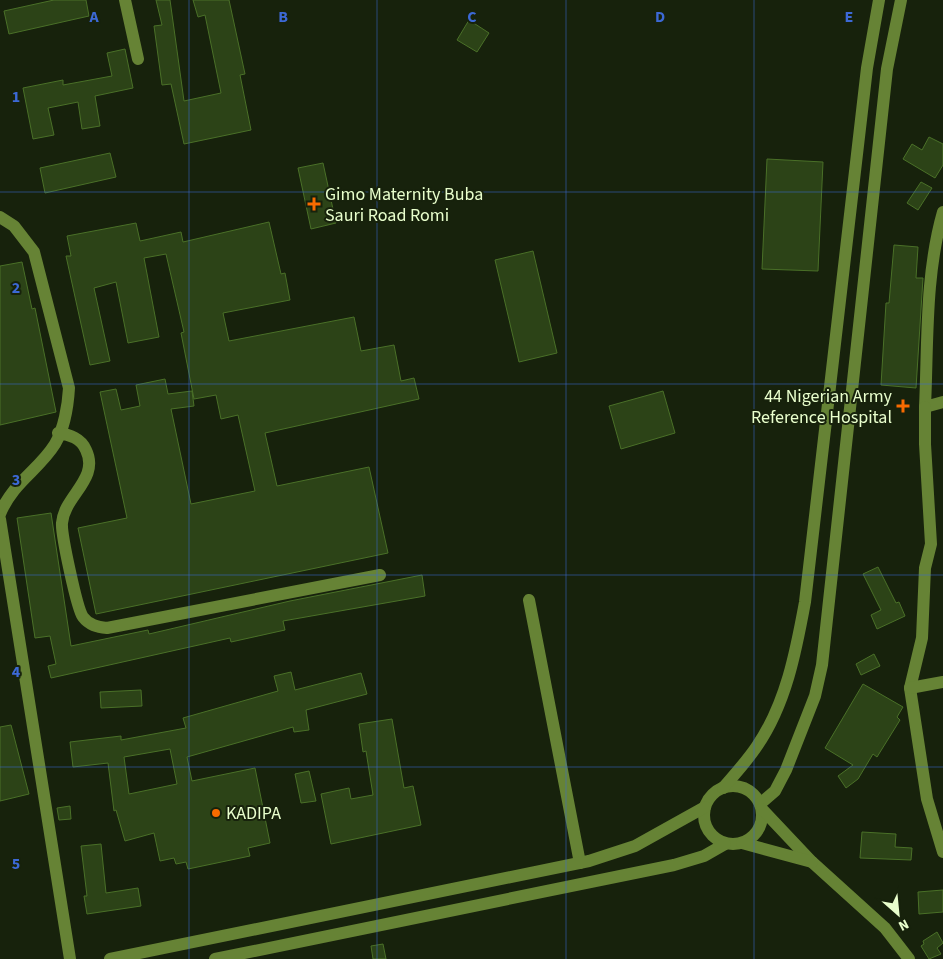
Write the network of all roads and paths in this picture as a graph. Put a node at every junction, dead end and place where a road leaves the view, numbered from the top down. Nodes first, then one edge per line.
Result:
1 (125, 0) edge
2 (878, 0) edge
3 (901, 0) edge
4 (138, 59) dead end
5 (943, 212) edge
6 (0, 217) edge
7 (938, 255) edge
8 (943, 402) edge
9 (925, 407) junction
10 (58, 433) junction
11 (0, 514) edge
12 (0, 519) edge
13 (380, 575) dead end
14 (529, 600) dead end
15 (943, 682) edge
16 (910, 688) junction
17 (723, 788) junction
18 (761, 806) junction
19 (705, 807) junction
20 (742, 843) junction
21 (726, 844) junction
22 (943, 852) edge
23 (812, 862) junction
24 (580, 863) junction
25 (70, 959) edge
26 (110, 959) edge
27 (216, 959) edge
28 (909, 959) edge

1 - 4 street
2 - 17 street
3 - 18 street
5 - 7 street
6 - 10 street
7 - 9 street
8 - 9 street
9 - 16 street
10 - 11 street
10 - 13 street
12 - 25 street
14 - 24 street
15 - 16 street
16 - 22 street
17 - 18 street
17 - 19 street
18 - 20 street
18 - 23 street
19 - 21 street
19 - 24 street
20 - 21 street
20 - 23 street
21 - 27 street
23 - 28 street
24 - 26 street

